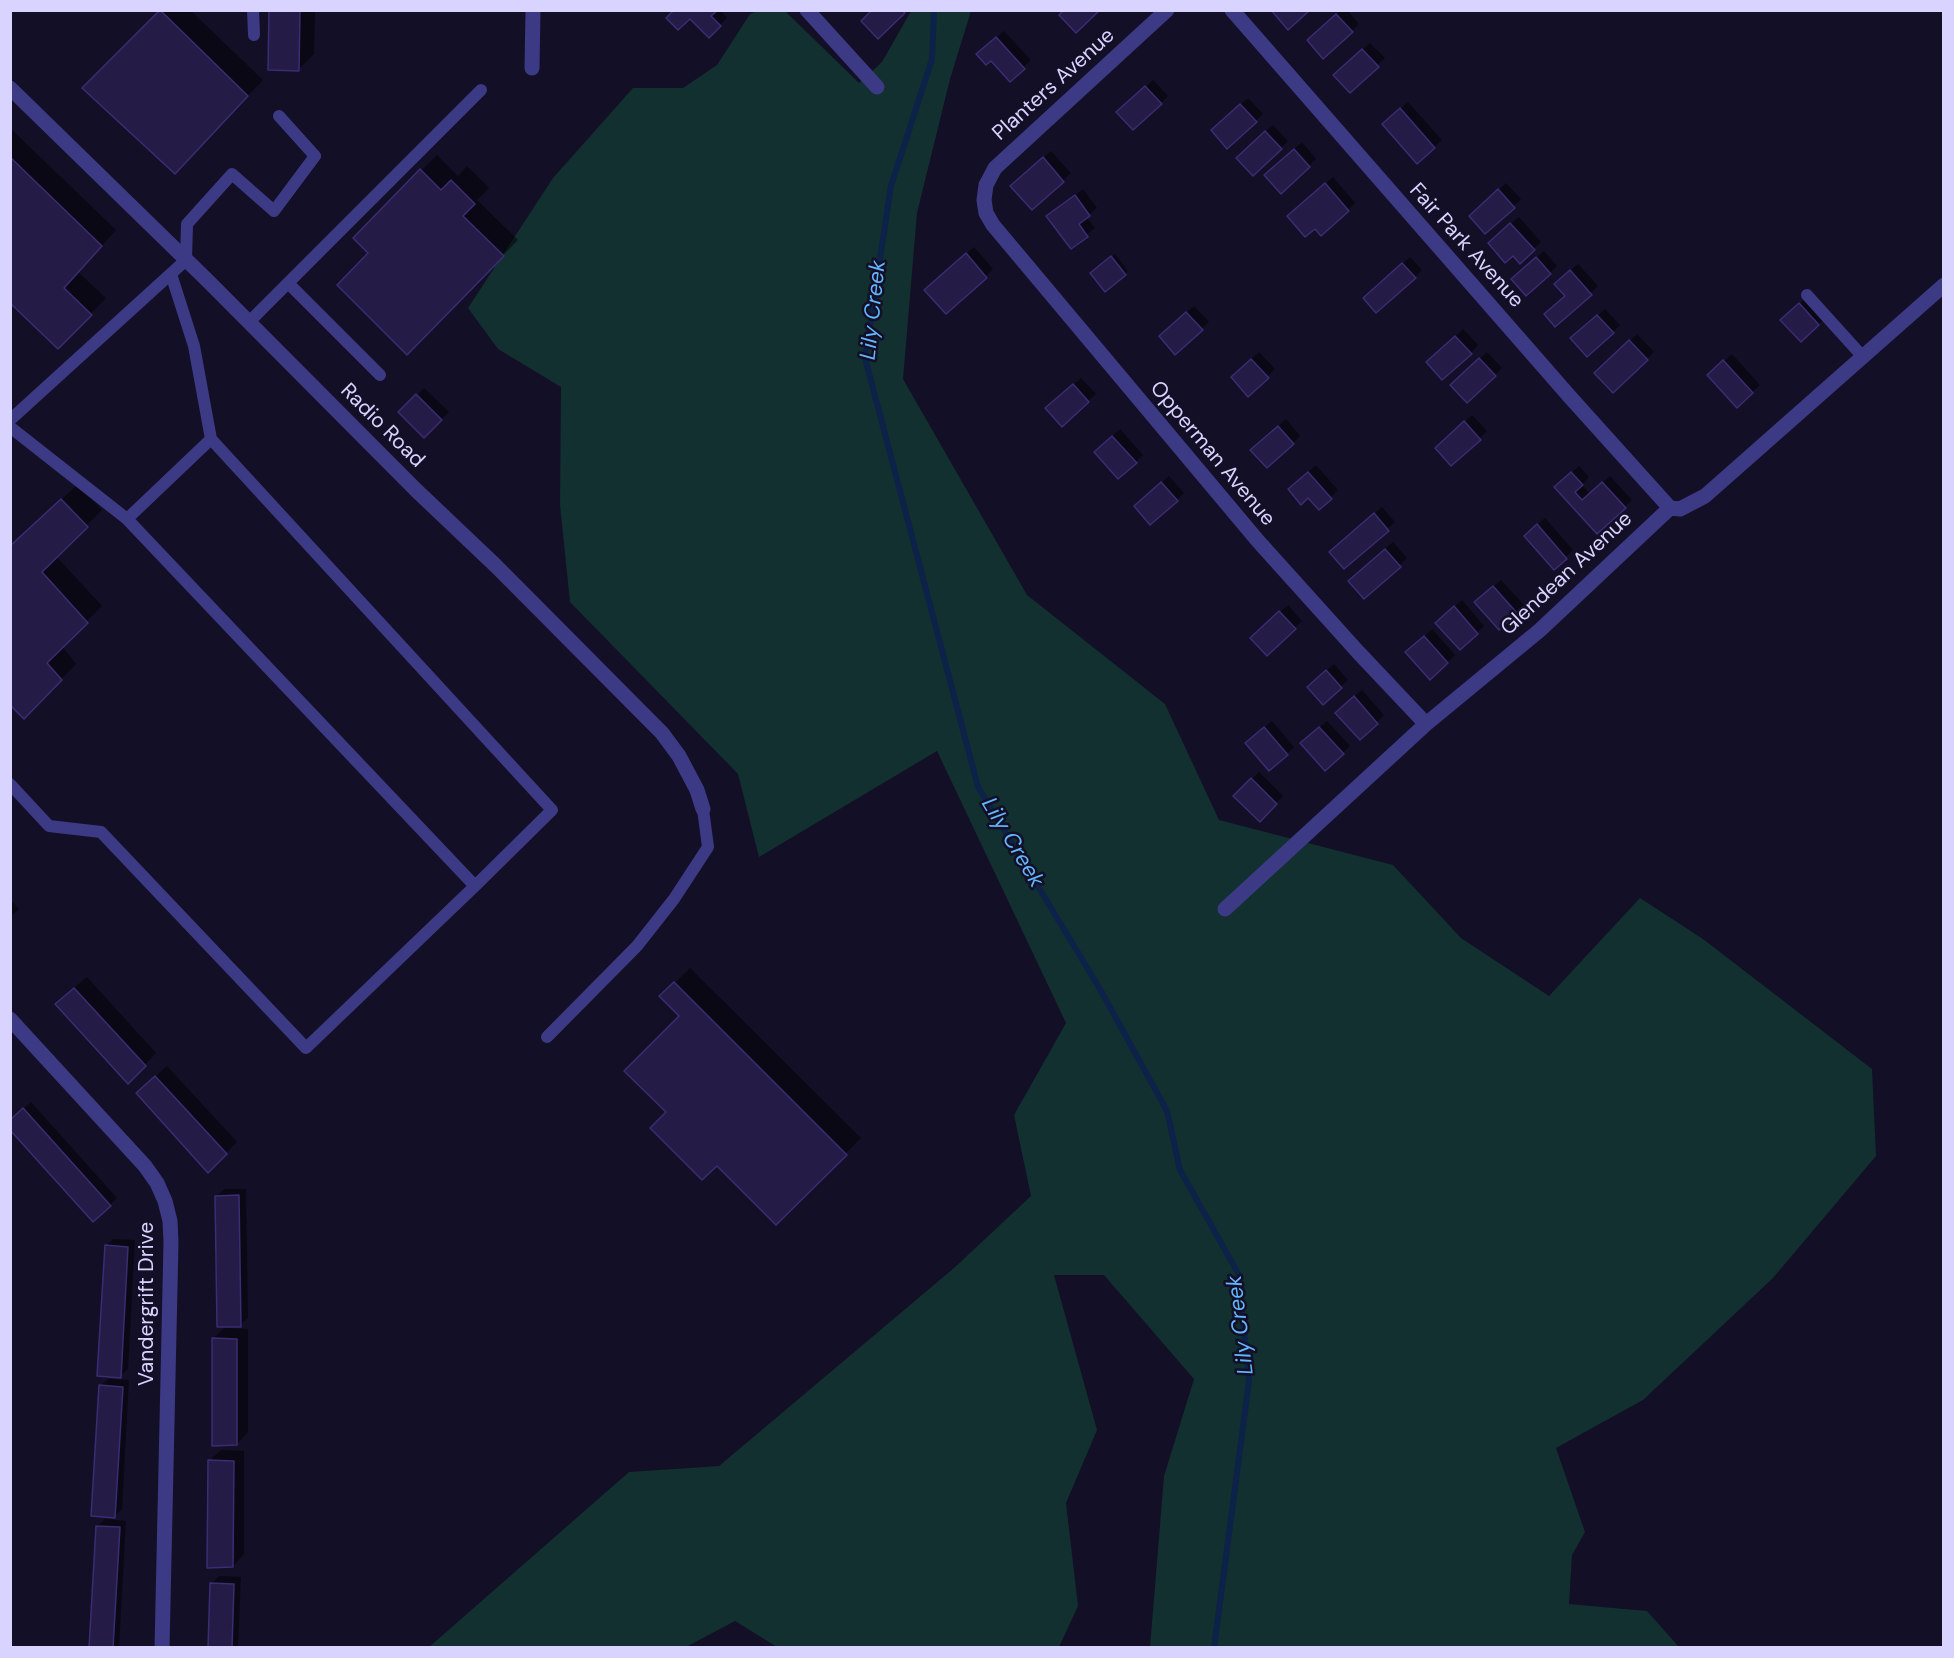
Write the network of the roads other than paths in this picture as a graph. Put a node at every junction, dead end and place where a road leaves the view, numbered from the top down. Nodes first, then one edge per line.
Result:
1 (254, 10) edge
2 (533, 10) edge
3 (807, 10) edge
4 (1167, 10) edge
5 (1232, 10) edge
6 (254, 35) dead end
7 (532, 68) dead end
8 (878, 87) dead end
9 (10, 88) edge
10 (481, 90) dead end
11 (279, 116) dead end
12 (984, 200) joint
13 (186, 260) junction
14 (171, 274) junction
15 (288, 283) junction
16 (1944, 285) edge
17 (1807, 296) dead end
18 (249, 322) junction
19 (1863, 357) junction
20 (380, 375) dead end
21 (10, 420) edge
22 (10, 426) edge
23 (211, 439) junction
24 (1670, 508) junction
25 (127, 519) junction
26 (1426, 724) junction
27 (10, 784) edge
28 (703, 809) joint
29 (475, 886) junction
30 (1225, 909) dead end
31 (10, 1019) edge
32 (547, 1037) dead end
33 (162, 1647) edge

1 - 6 lane
2 - 7 street
3 - 8 street
4 - 12 street, Planters Avenue
5 - 24 street, Fair Park Avenue
9 - 13 street, Radio Road
10 - 15 lane
11 - 13 lane
12 - 26 street, Opperman Avenue
13 - 14 lane
13 - 18 street, Radio Road
14 - 21 lane
14 - 23 lane
15 - 18 lane
15 - 20 lane
16 - 19 street, Glendean Avenue
17 - 19 lane
18 - 28 street, Radio Road
19 - 24 street, Glendean Avenue
22 - 25 lane
23 - 25 lane
23 - 29 lane
24 - 26 street, Glendean Avenue
25 - 29 lane
26 - 30 street, Glendean Avenue
27 - 29 lane
28 - 32 lane
31 - 33 street, Vandergrift Drive

